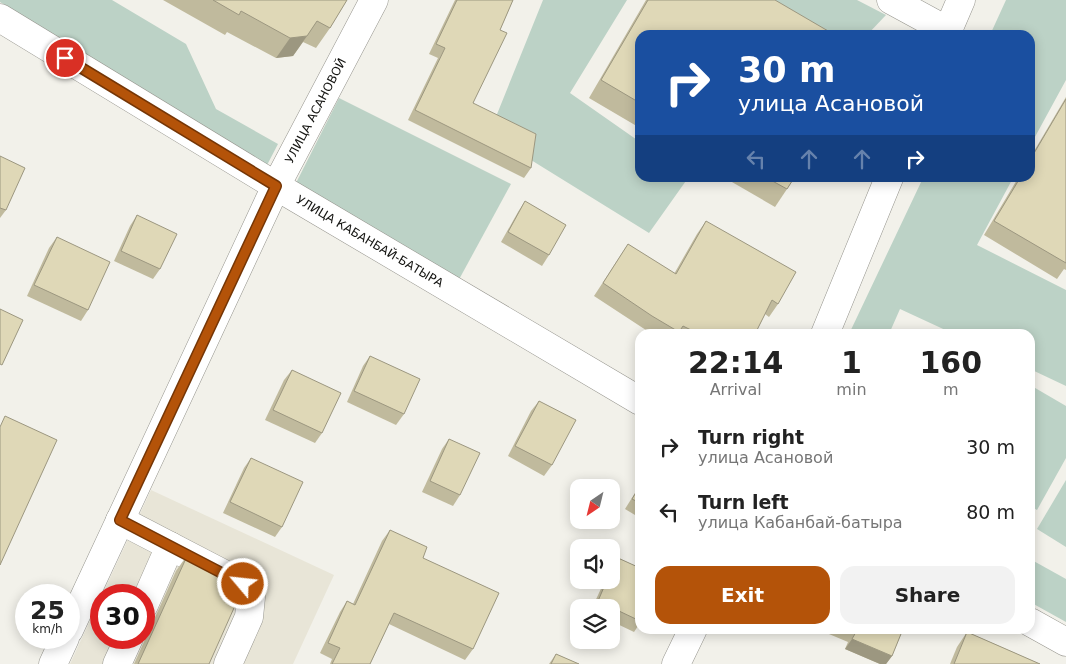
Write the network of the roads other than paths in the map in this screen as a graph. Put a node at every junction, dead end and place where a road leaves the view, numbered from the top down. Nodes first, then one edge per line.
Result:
1 (374, 0) edge
2 (892, 0) edge
3 (961, 0) edge
4 (0, 18) edge
5 (942, 30) edge
6 (948, 30) edge
7 (887, 182) edge
8 (276, 186) junction
9 (827, 329) edge
10 (635, 398) edge
11 (120, 520) junction
12 (170, 546) junction
13 (153, 584) edge
14 (80, 606) edge
15 (1035, 625) edge
16 (691, 634) edge
17 (1066, 642) edge
18 (60, 649) edge
19 (124, 649) edge
20 (53, 664) edge
21 (117, 664) edge
22 (228, 664) edge
23 (676, 664) edge

1 - 8 street, УЛИЦА АСАНОВОЙ
2 - 5 street
3 - 6 street
4 - 8 street, УЛИЦА КАБАНБАЙ-БАТЫРА
7 - 9 street
8 - 10 street, УЛИЦА КАБАНБАЙ-БАТЫРА
8 - 11 street, УЛИЦА АСАНОВОЙ
11 - 12 street
11 - 14 street, УЛИЦА АСАНОВОЙ
12 - 13 street
12 - 22 street
15 - 17 street
16 - 23 street
18 - 20 street
19 - 21 street

